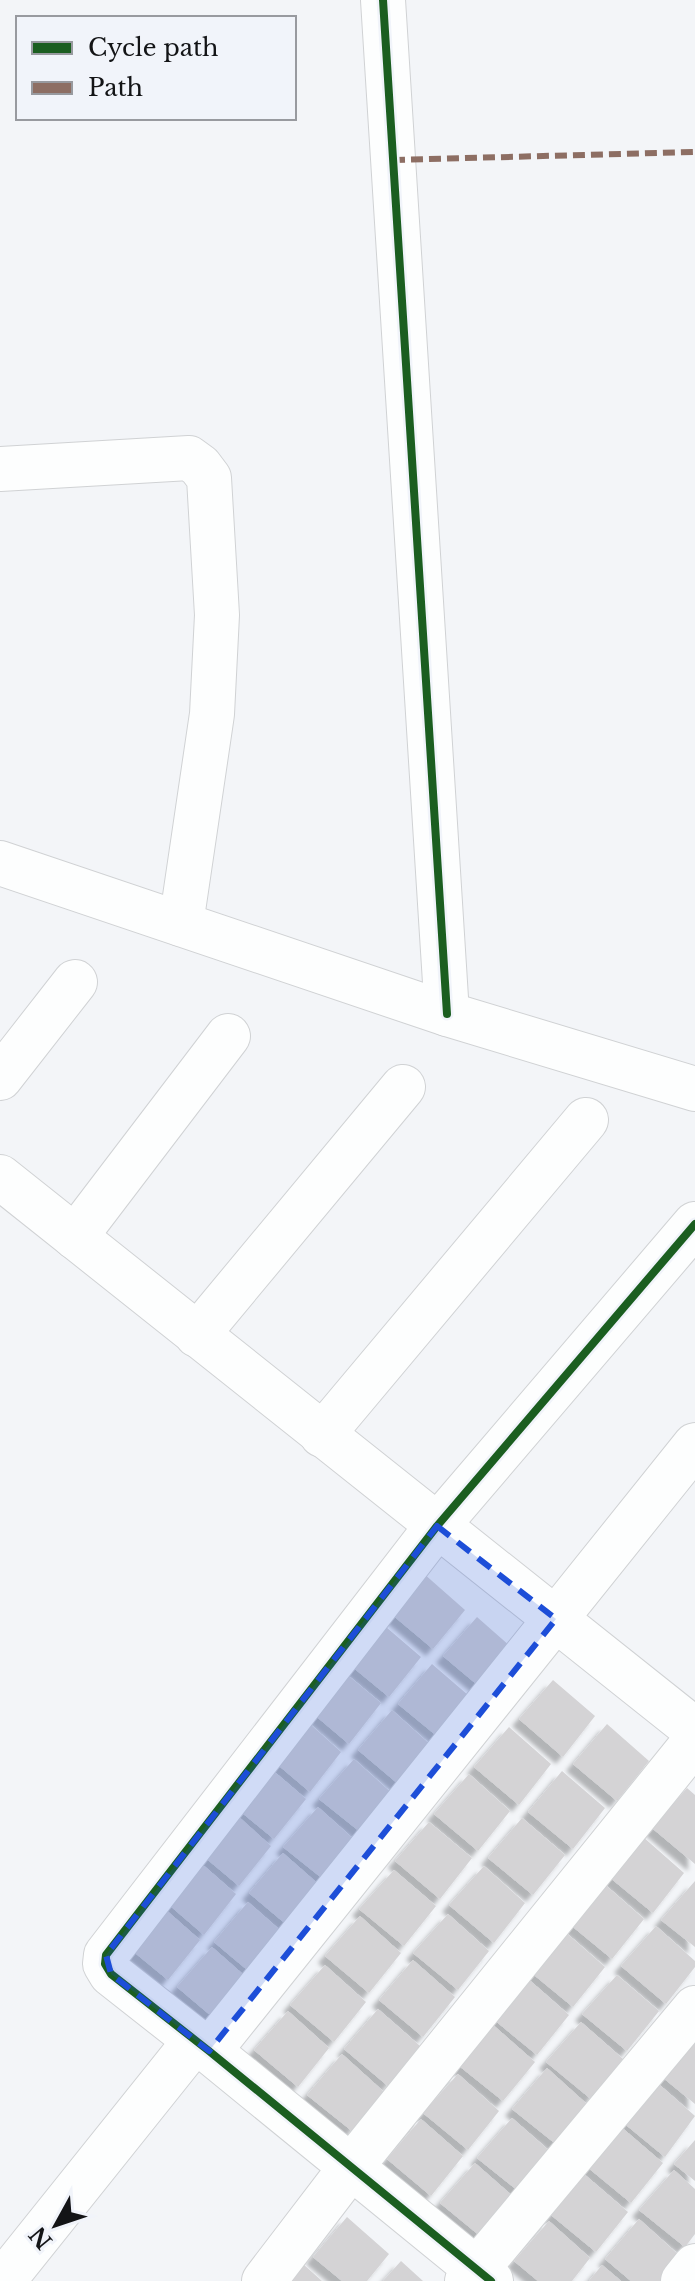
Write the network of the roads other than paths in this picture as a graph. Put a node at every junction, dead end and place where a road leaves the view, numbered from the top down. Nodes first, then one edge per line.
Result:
1 (383, 0) edge
2 (0, 469) edge
3 (0, 863) edge
4 (181, 924) junction
5 (75, 982) dead end
6 (447, 1014) junction
7 (228, 1036) dead end
8 (0, 1078) edge
9 (403, 1087) dead end
10 (695, 1089) edge
11 (586, 1120) dead end
12 (0, 1177) edge
13 (695, 1224) edge
14 (75, 1237) junction
15 (197, 1335) junction
16 (322, 1435) junction
17 (695, 1445) edge
18 (437, 1526) junction
19 (556, 1619) junction
20 (695, 1730) edge
21 (695, 1741) edge
22 (695, 2008) edge
23 (202, 2046) junction
24 (351, 2167) junction
25 (695, 2266) edge
26 (478, 2277) edge
27 (3, 2281) edge
28 (264, 2281) edge
29 (683, 2281) edge

1 - 6 street
2 - 4 street
3 - 4 street
4 - 6 street
5 - 8 street
6 - 10 street
7 - 14 street
9 - 15 street
11 - 16 street
12 - 14 street
13 - 18 street
14 - 15 street
15 - 16 street
16 - 18 street
17 - 19 street
18 - 19 street
18 - 23 street
19 - 20 street
19 - 23 street
21 - 24 street
22 - 26 street
23 - 24 street
23 - 27 street
24 - 26 street
24 - 28 street
25 - 29 street

